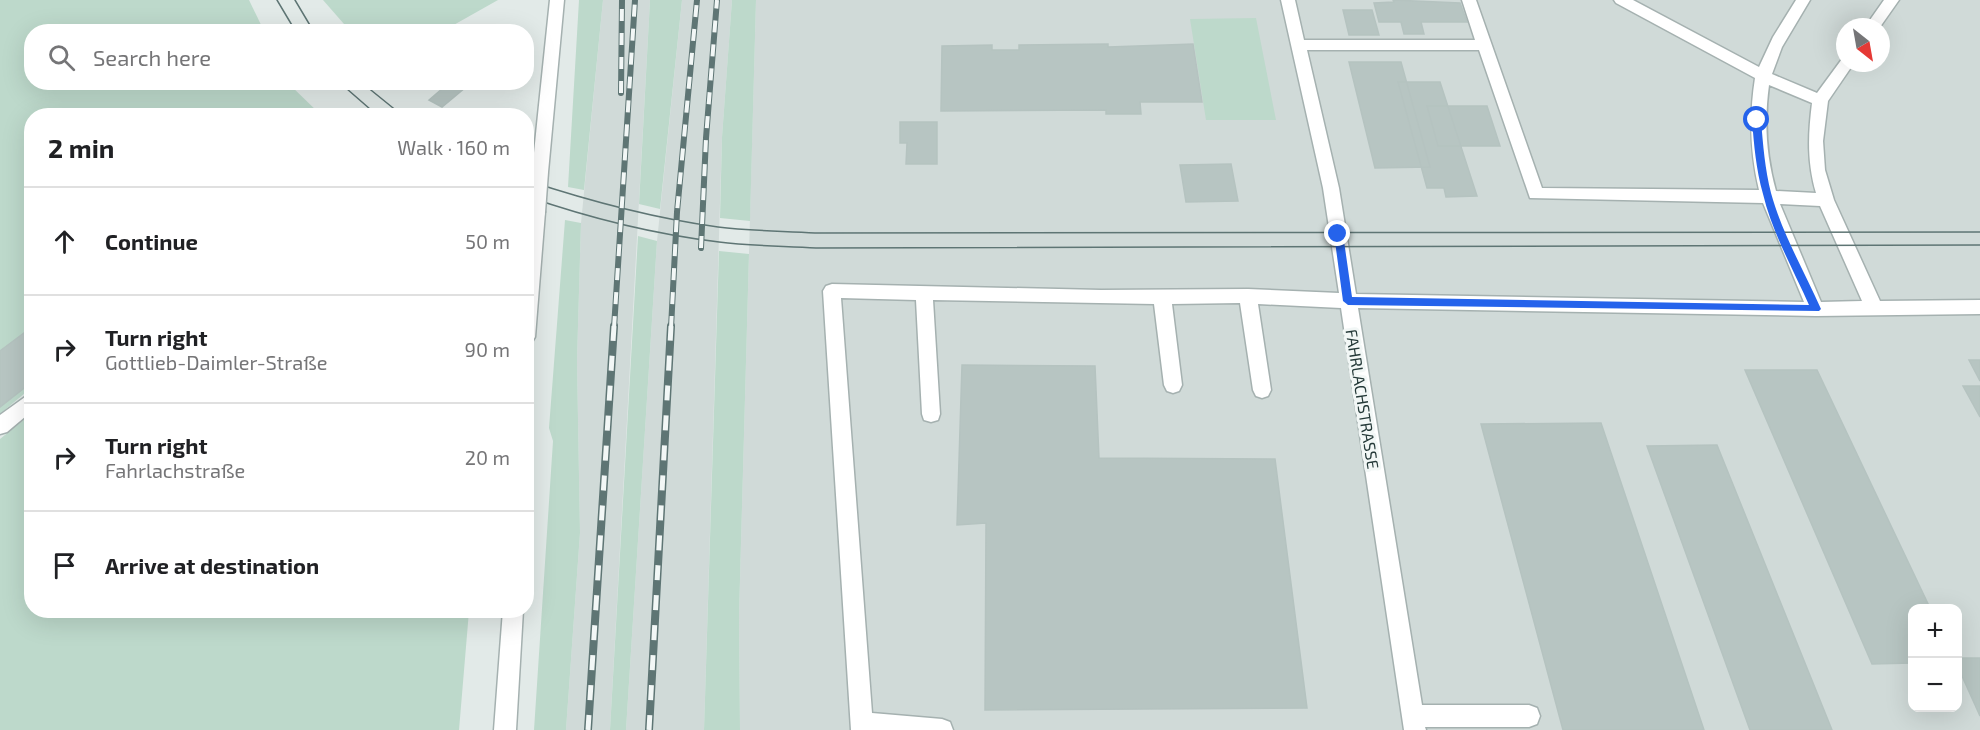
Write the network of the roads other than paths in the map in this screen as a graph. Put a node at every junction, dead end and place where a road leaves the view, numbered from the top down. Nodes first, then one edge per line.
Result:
1 (557, 0) edge
2 (1288, 0) edge
3 (1469, 0) edge
4 (1622, 0) edge
5 (1803, 0) edge
6 (1892, 0) edge
7 (1879, 18) edge
8 (1298, 45) junction
9 (1484, 45) junction
10 (1840, 72) edge
11 (1763, 76) junction
12 (1820, 100) junction
13 (1767, 196) junction
14 (1826, 200) junction
15 (534, 246) edge
16 (924, 293) junction
17 (1162, 296) junction
18 (1248, 296) junction
19 (1348, 301) junction
20 (1980, 307) edge
21 (1874, 308) junction
22 (1816, 309) junction
23 (1173, 385) dead end
24 (1262, 390) dead end
25 (24, 406) edge
26 (931, 414) dead end
27 (0, 426) edge
28 (512, 618) edge
29 (1529, 716) dead end
30 (1414, 723) edge
31 (862, 727) edge
32 (505, 730) edge
33 (942, 730) edge

1 - 15 street, bridge
2 - 8 street, FAHRLACHSTRASSE
3 - 9 street
4 - 11 street
5 - 11 street
6 - 7 street
8 - 9 street
8 - 19 street, FAHRLACHSTRASSE
9 - 13 street
10 - 12 street
11 - 12 street
11 - 13 street
12 - 14 street
13 - 14 street
13 - 22 street
14 - 21 street
16 - 17 street
16 - 26 street
16 - 31 street
17 - 18 street
17 - 23 street
18 - 19 street
18 - 24 street
19 - 22 street
19 - 30 street, FAHRLACHSTRASSE
20 - 21 street
21 - 22 street
25 - 27 street
28 - 32 street
29 - 30 street
31 - 33 street

